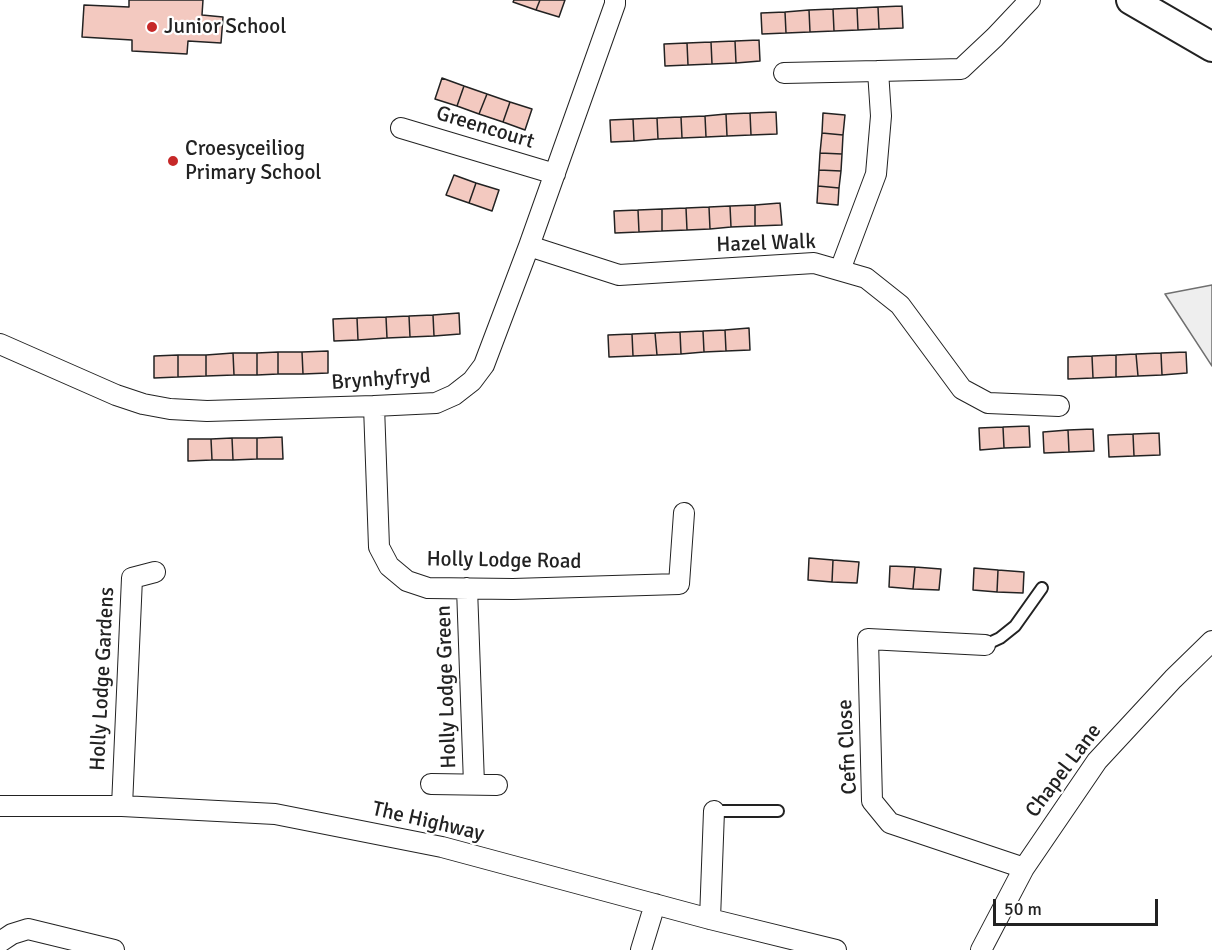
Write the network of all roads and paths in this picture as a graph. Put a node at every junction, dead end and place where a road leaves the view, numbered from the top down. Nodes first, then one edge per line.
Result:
1 (615, 0) edge
2 (1030, 0) edge
3 (1131, 0) edge
4 (1212, 47) edge
5 (878, 71) junction
6 (784, 73) dead end
7 (400, 128) dead end
8 (555, 174) junction
9 (529, 246) junction
10 (840, 270) junction
11 (0, 344) edge
12 (374, 406) junction
13 (1059, 406) dead end
14 (684, 513) dead end
15 (155, 572) dead end
16 (467, 588) junction
17 (1042, 588) dead end
18 (1212, 641) edge
19 (985, 645) joint
20 (431, 784) dead end
21 (474, 784) junction
22 (497, 785) dead end
23 (0, 806) edge
24 (122, 806) junction
25 (714, 811) joint
26 (778, 811) dead end
27 (1024, 868) junction
28 (655, 904) junction
29 (710, 919) junction
30 (0, 942) edge
31 (114, 950) edge
32 (641, 950) edge
33 (836, 950) edge
34 (981, 950) edge

1 - 8 street, Brynhyfryd
2 - 5 street
3 - 4 street
5 - 6 street
5 - 10 street
7 - 8 street, Greencourt
8 - 9 street, Brynhyfryd
9 - 10 street, Hazel Walk
9 - 12 street, Brynhyfryd
10 - 13 street, Hazel Walk
11 - 12 street, Brynhyfryd
12 - 16 street, Holly Lodge Road
14 - 16 street, Holly Lodge Road
15 - 24 street, Holly Lodge Gardens
16 - 21 street, Holly Lodge Green
17 - 19 lane
18 - 27 street, Chapel Lane
19 - 27 street, Cefn Close
20 - 21 street, Holly Lodge Green
21 - 22 street, Holly Lodge Green
23 - 24 street, The Highway
24 - 28 street, The Highway
25 - 26 lane
25 - 29 street
27 - 34 street, Chapel Lane
28 - 29 street, The Highway
28 - 32 street
29 - 33 street, The Highway
30 - 31 street

